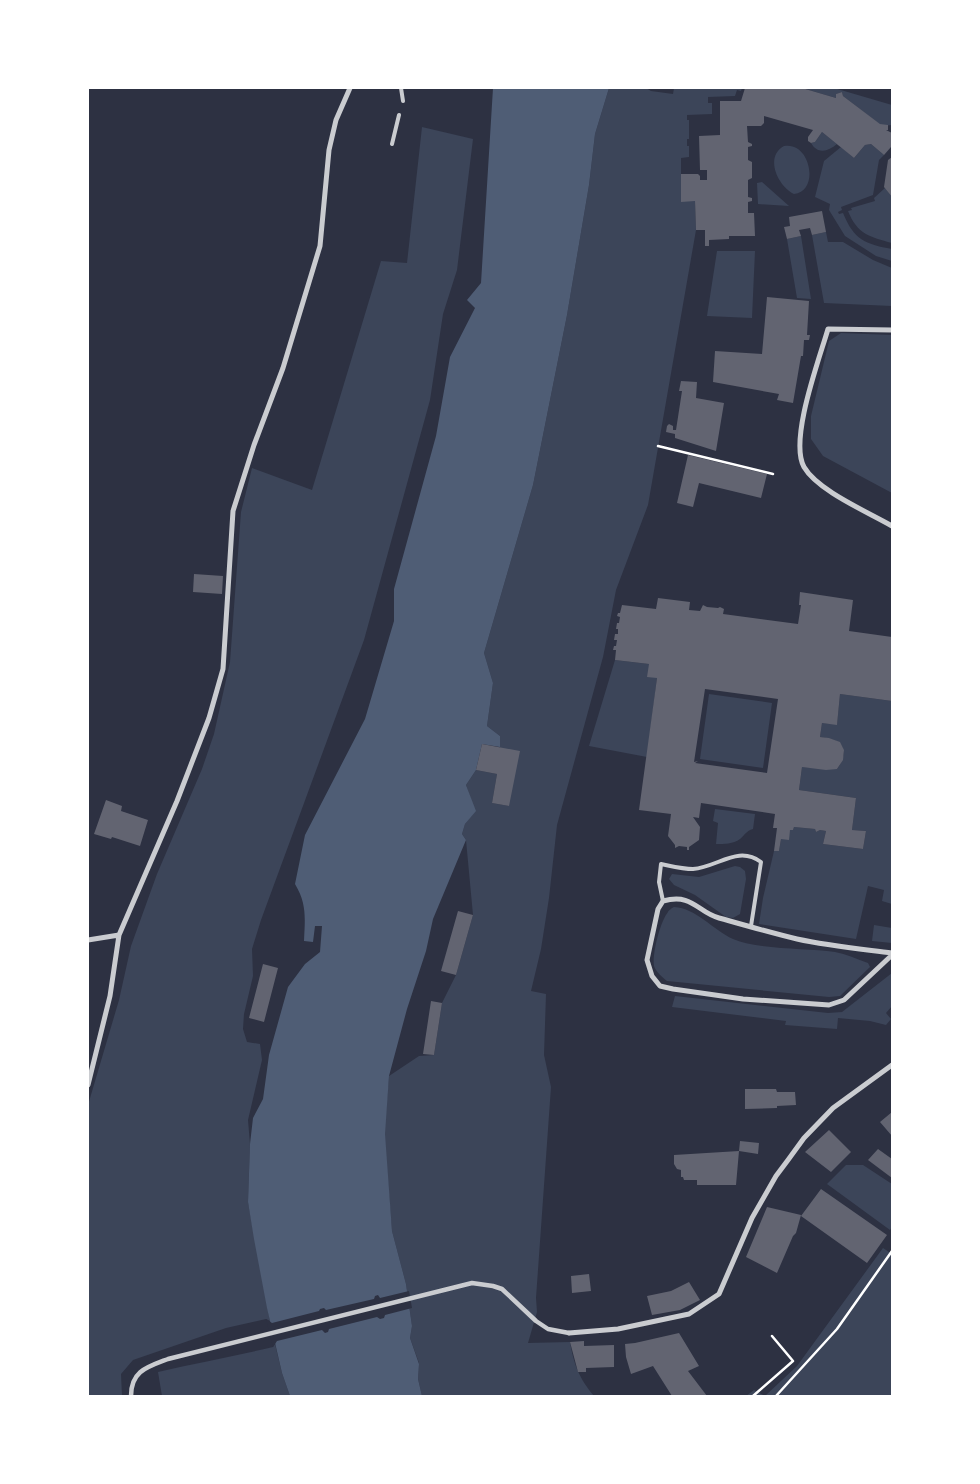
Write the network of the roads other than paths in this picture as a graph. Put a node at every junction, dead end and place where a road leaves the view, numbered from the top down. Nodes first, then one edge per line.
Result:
1 (350, 88) edge
2 (401, 88) edge
3 (403, 101) dead end
4 (399, 115) dead end
5 (392, 144) dead end
6 (892, 330) edge
7 (892, 526) edge
8 (663, 901) junction
9 (751, 926) junction
10 (119, 935) junction
11 (88, 940) edge
12 (892, 954) edge
13 (892, 1065) edge
14 (88, 1085) edge
15 (569, 1333) joint
16 (132, 1396) edge

1 - 10 street
2 - 3 lane
4 - 5 lane
6 - 7 street
8 - 9 street
8 - 9 lane
8 - 12 street
9 - 12 street
10 - 11 street
10 - 14 street
13 - 15 street
15 - 16 street

